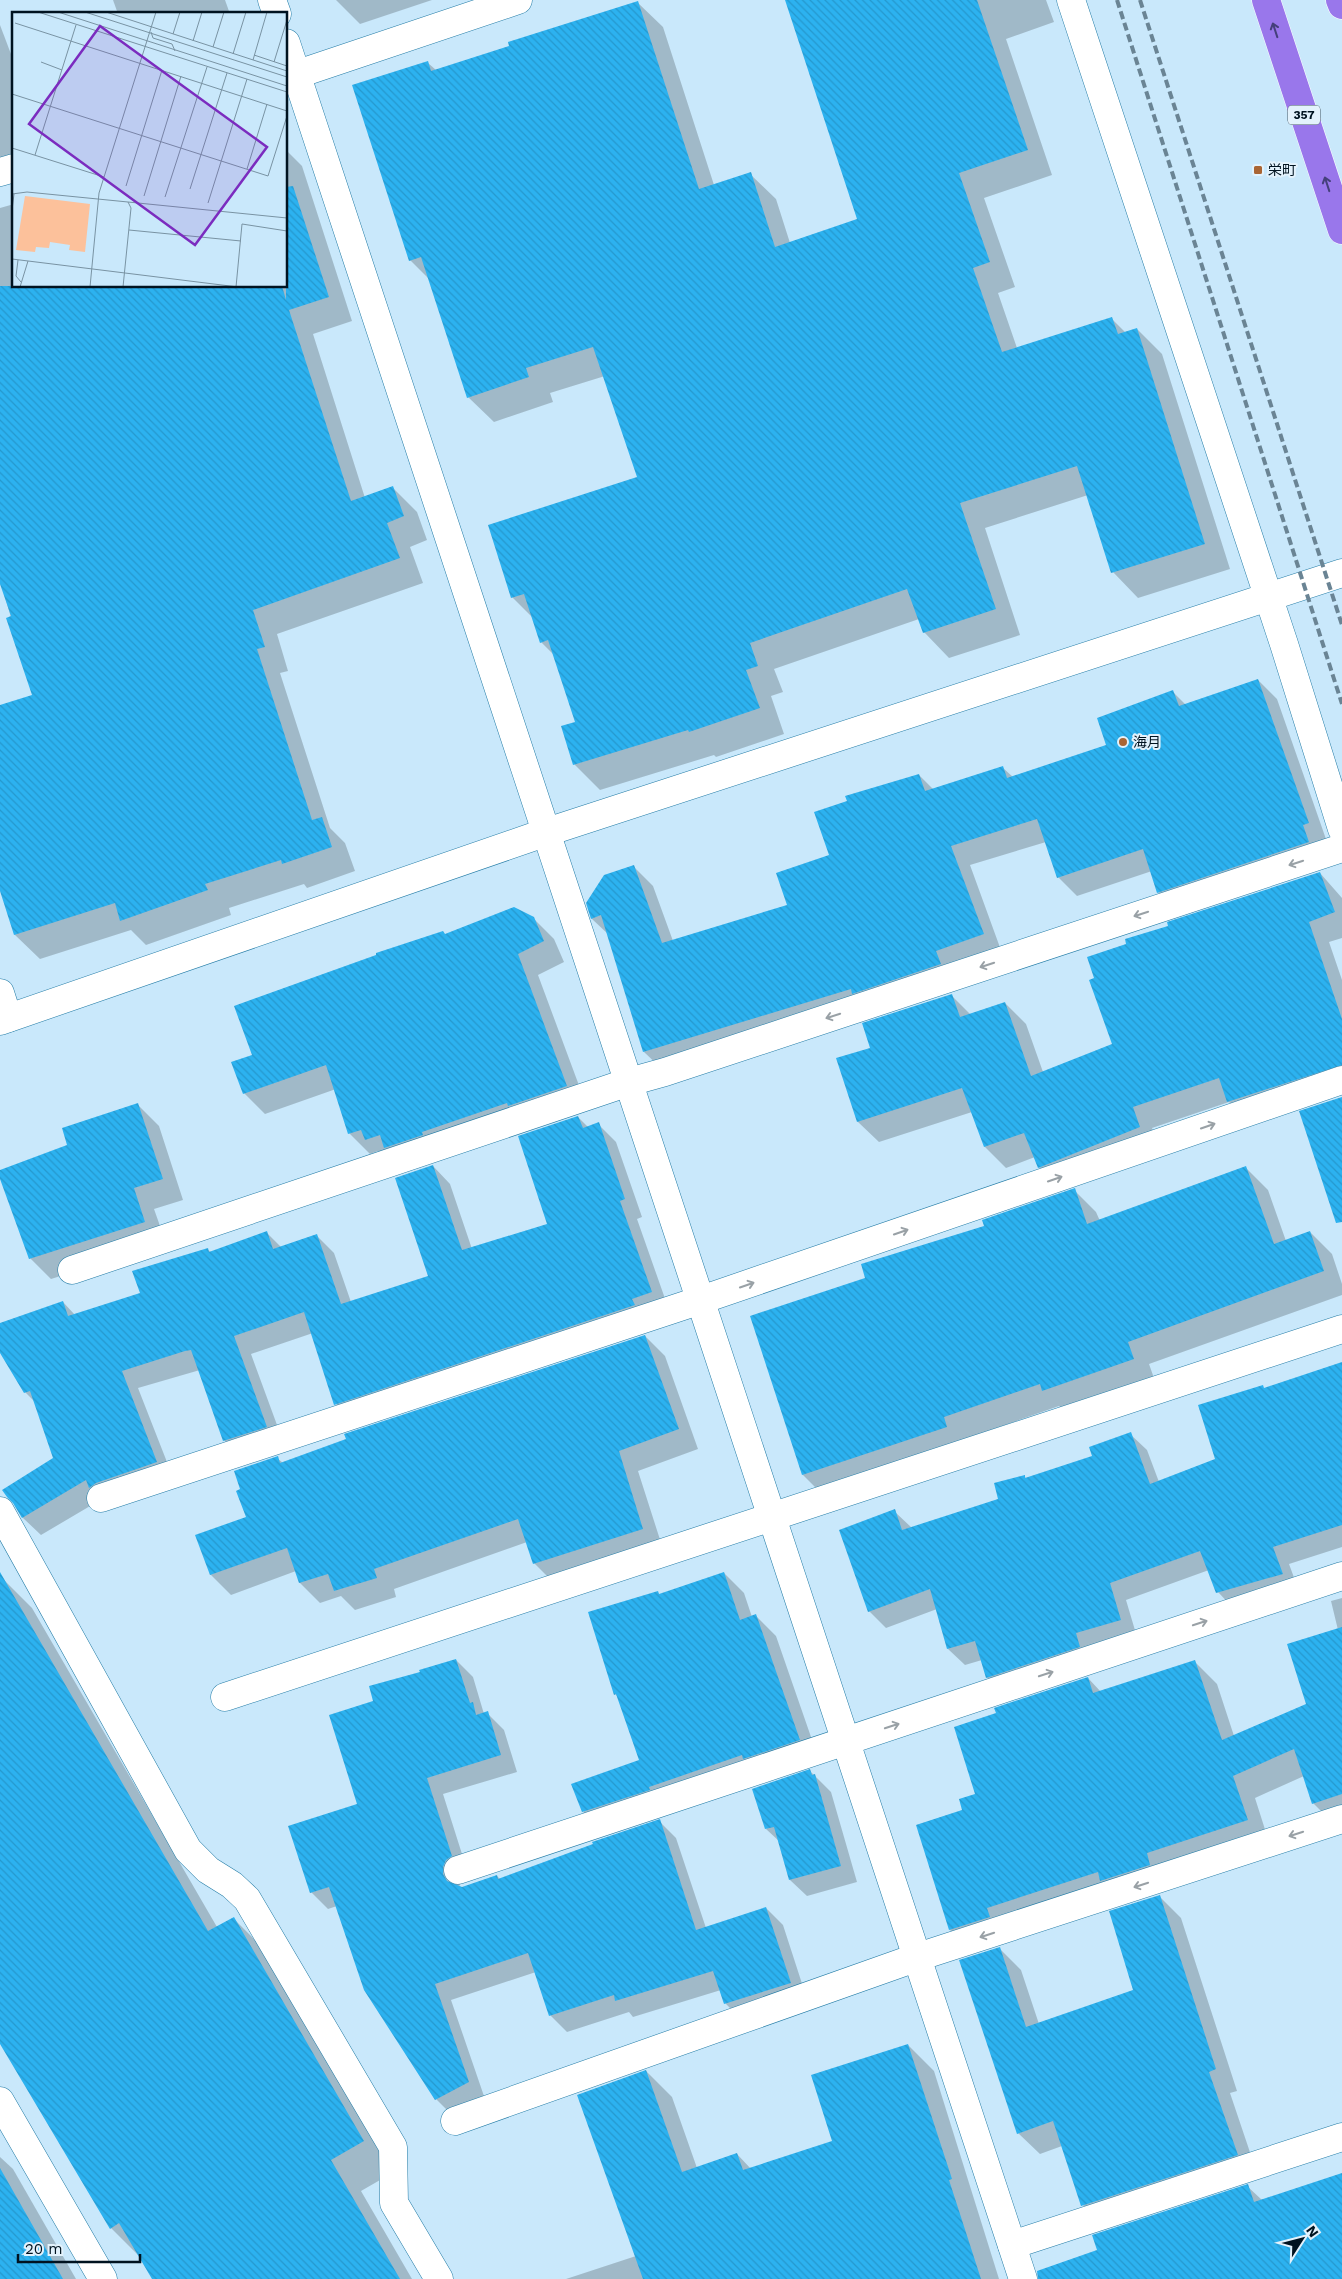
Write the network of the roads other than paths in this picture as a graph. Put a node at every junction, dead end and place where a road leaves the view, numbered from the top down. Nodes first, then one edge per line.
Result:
1 (272, 0) edge
2 (518, 0) edge
3 (1071, 0) edge
4 (1266, 0) edge
5 (1340, 0) edge
6 (1342, 6) edge
7 (276, 12) edge
8 (288, 54) edge
9 (292, 77) edge
10 (1342, 230) edge
11 (1342, 573) edge
12 (1268, 597) junction
13 (1342, 829) edge
14 (546, 832) junction
15 (1342, 848) edge
16 (3, 1011) edge
17 (1342, 1080) edge
18 (629, 1082) junction
19 (72, 1270) dead end
20 (701, 1300) junction
21 (1342, 1329) edge
22 (101, 1498) dead end
23 (0, 1511) edge
24 (772, 1517) junction
25 (1342, 1576) edge
26 (225, 1697) dead end
27 (846, 1741) junction
28 (1342, 1819) edge
29 (458, 1870) dead end
30 (918, 1958) junction
31 (0, 2101) edge
32 (454, 2120) dead end
33 (1342, 2137) edge
34 (1012, 2245) junction
35 (103, 2279) edge
36 (439, 2279) edge
37 (1023, 2279) edge

1 - 7 street
2 - 9 street
3 - 12 street
10 -> 4 highway, 357
5 - 6 highway
8 - 9 street
9 - 14 street
11 - 12 street
12 - 13 street
12 - 14 street
14 - 16 street
14 - 18 street
15 -> 18 street
20 -> 17 street
18 - 19 street
18 - 20 street
20 - 22 street
20 - 24 street
21 - 24 street
23 - 36 street
24 - 26 street
24 - 27 street
27 -> 25 street
27 - 29 street
27 - 30 street
28 -> 30 street
30 - 32 street
30 - 34 street
31 - 35 street
33 - 34 street
34 - 37 street

